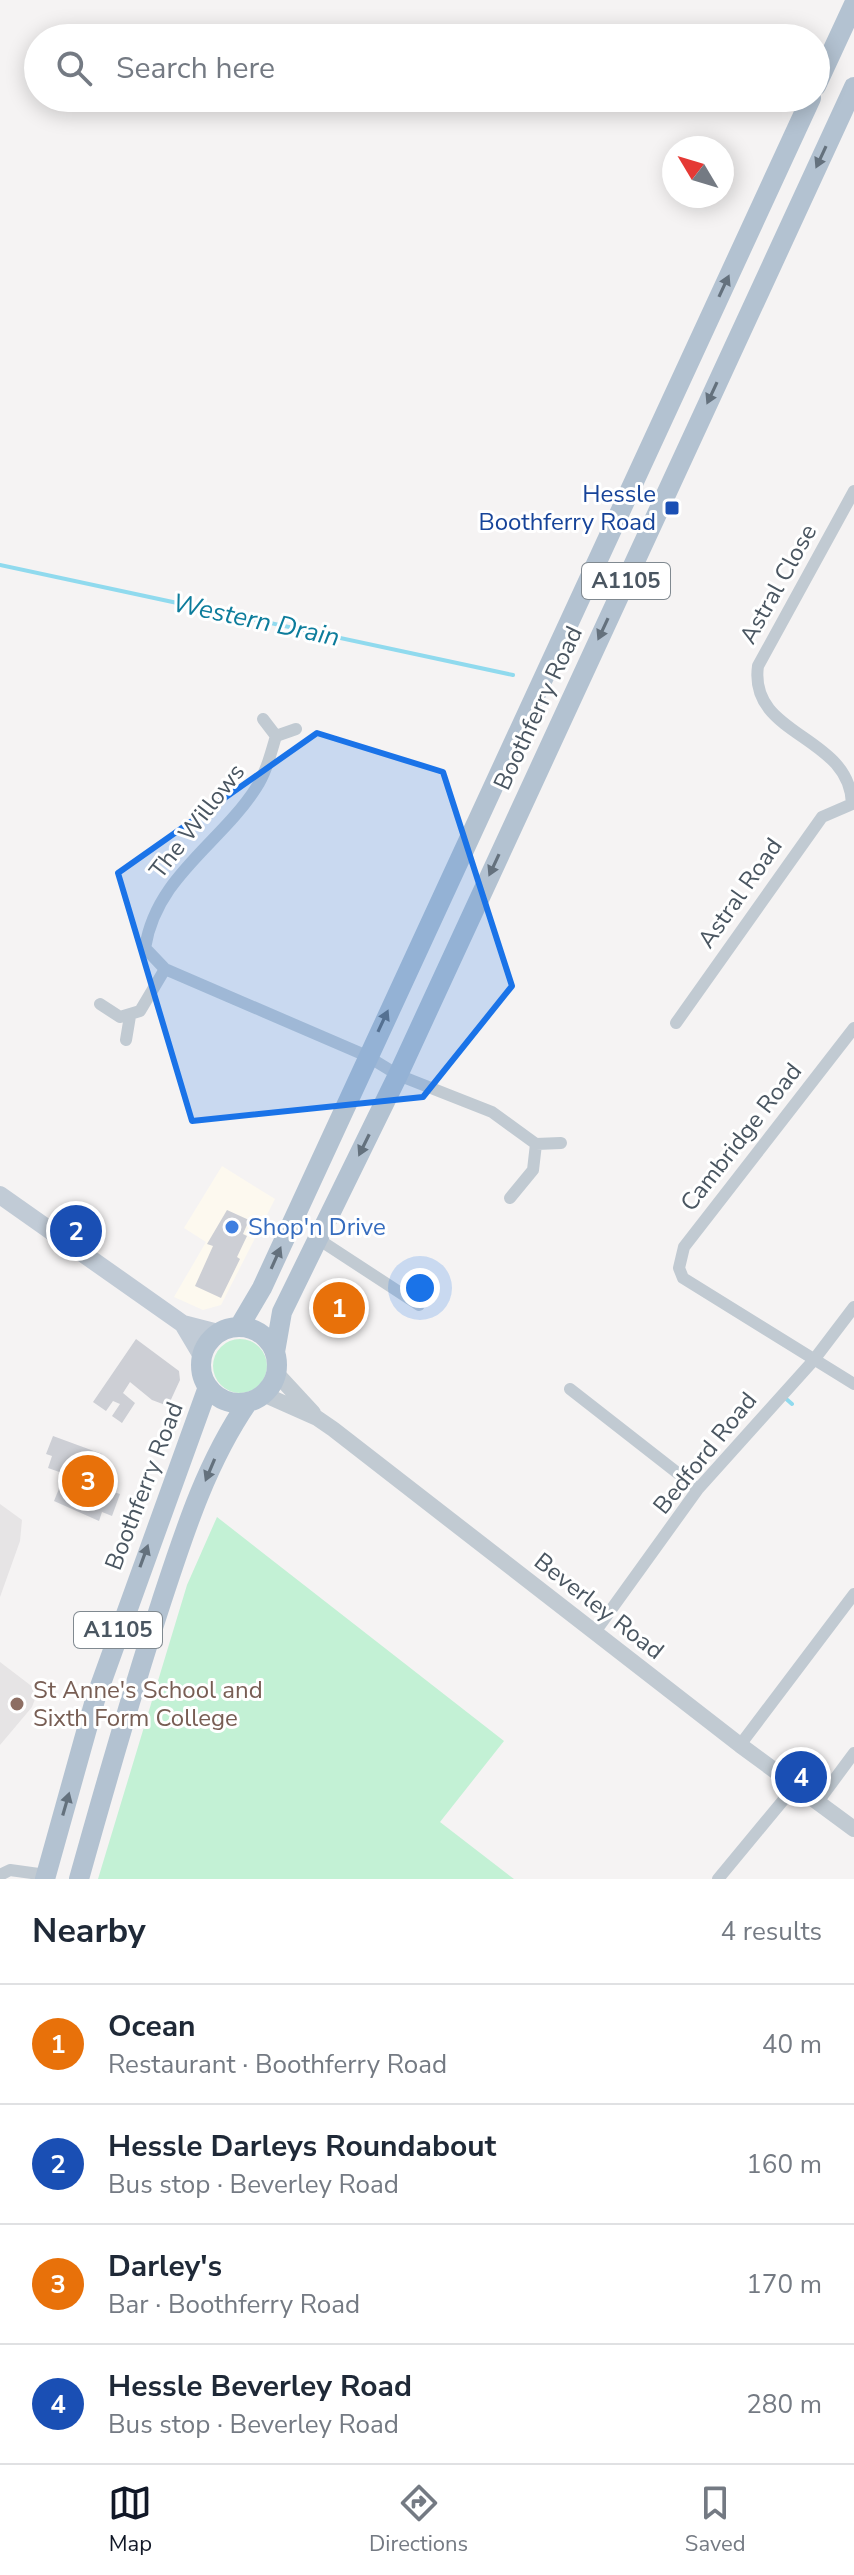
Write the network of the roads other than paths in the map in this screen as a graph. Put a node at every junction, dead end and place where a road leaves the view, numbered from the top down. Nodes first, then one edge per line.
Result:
1 (854, 4) edge
2 (830, 56) edge
3 (854, 87) edge
4 (805, 112) edge
5 (854, 491) edge
6 (263, 719) dead end
7 (296, 729) dead end
8 (276, 736) junction
9 (853, 805) edge
10 (165, 969) junction
11 (100, 1004) dead end
12 (130, 1016) junction
13 (676, 1023) dead end
14 (854, 1028) edge
15 (126, 1040) dead end
16 (367, 1056) junction
17 (398, 1075) junction
18 (561, 1143) dead end
19 (536, 1144) junction
20 (0, 1195) edge
21 (510, 1198) dead end
22 (318, 1239) junction
23 (419, 1305) dead end
24 (854, 1307) edge
25 (183, 1324) junction
26 (239, 1327) junction
27 (218, 1333) junction
28 (275, 1352) junction
29 (202, 1356) junction
30 (813, 1361) junction
31 (276, 1373) junction
32 (854, 1384) edge
33 (208, 1387) junction
34 (570, 1389) dead end
35 (256, 1398) junction
36 (317, 1418) junction
37 (698, 1489) junction
38 (854, 1594) edge
39 (595, 1632) junction
40 (740, 1745) junction
41 (854, 1753) edge
42 (795, 1786) junction
43 (817, 1803) junction
44 (854, 1829) edge
45 (0, 1875) edge
46 (46, 1877) edge
47 (79, 1879) edge
48 (718, 1879) edge

1 - 2 main road
3 -> 17 main road, Boothferry Road / A1105
16 -> 4 main road, Boothferry Road / A1105
5 - 9 street, Astral Close
6 - 8 street
7 - 8 street
8 - 10 street, The Willows
9 - 13 street, Astral Road
10 - 12 street
10 - 16 street
11 - 12 street
12 - 15 street
14 - 30 street, Cambridge Road
16 - 17 street
26 -> 16 main road, Boothferry Road / A1105
17 - 19 street
17 -> 22 main road, Boothferry Road / A1105
18 - 19 street
19 - 21 street
20 - 25 main road
22 - 23 street
22 - 28 main road, Boothferry Road / A1105
24 - 30 street, Bedford Road
25 - 27 main road
25 - 29 main road
26 - 27 main road
26 - 28 main road
27 - 29 main road
28 - 31 main road
29 - 33 main road
30 - 32 street
30 - 37 street, Bedford Road
31 - 35 main road
31 - 36 street, Beverley Road
33 - 35 main road
46 -> 33 main road, Boothferry Road / A1105
34 - 37 street
35 - 36 street, Beverley Road
35 -> 47 main road, A1105
36 - 39 street, Beverley Road
37 - 39 street, Bedford Road
38 - 40 street
39 - 40 street, Beverley Road
40 - 42 street, Beverley Road
41 - 43 street
42 - 43 street, Beverley Road
42 - 48 street
43 - 44 street, Beverley Road
45 - 46 street

